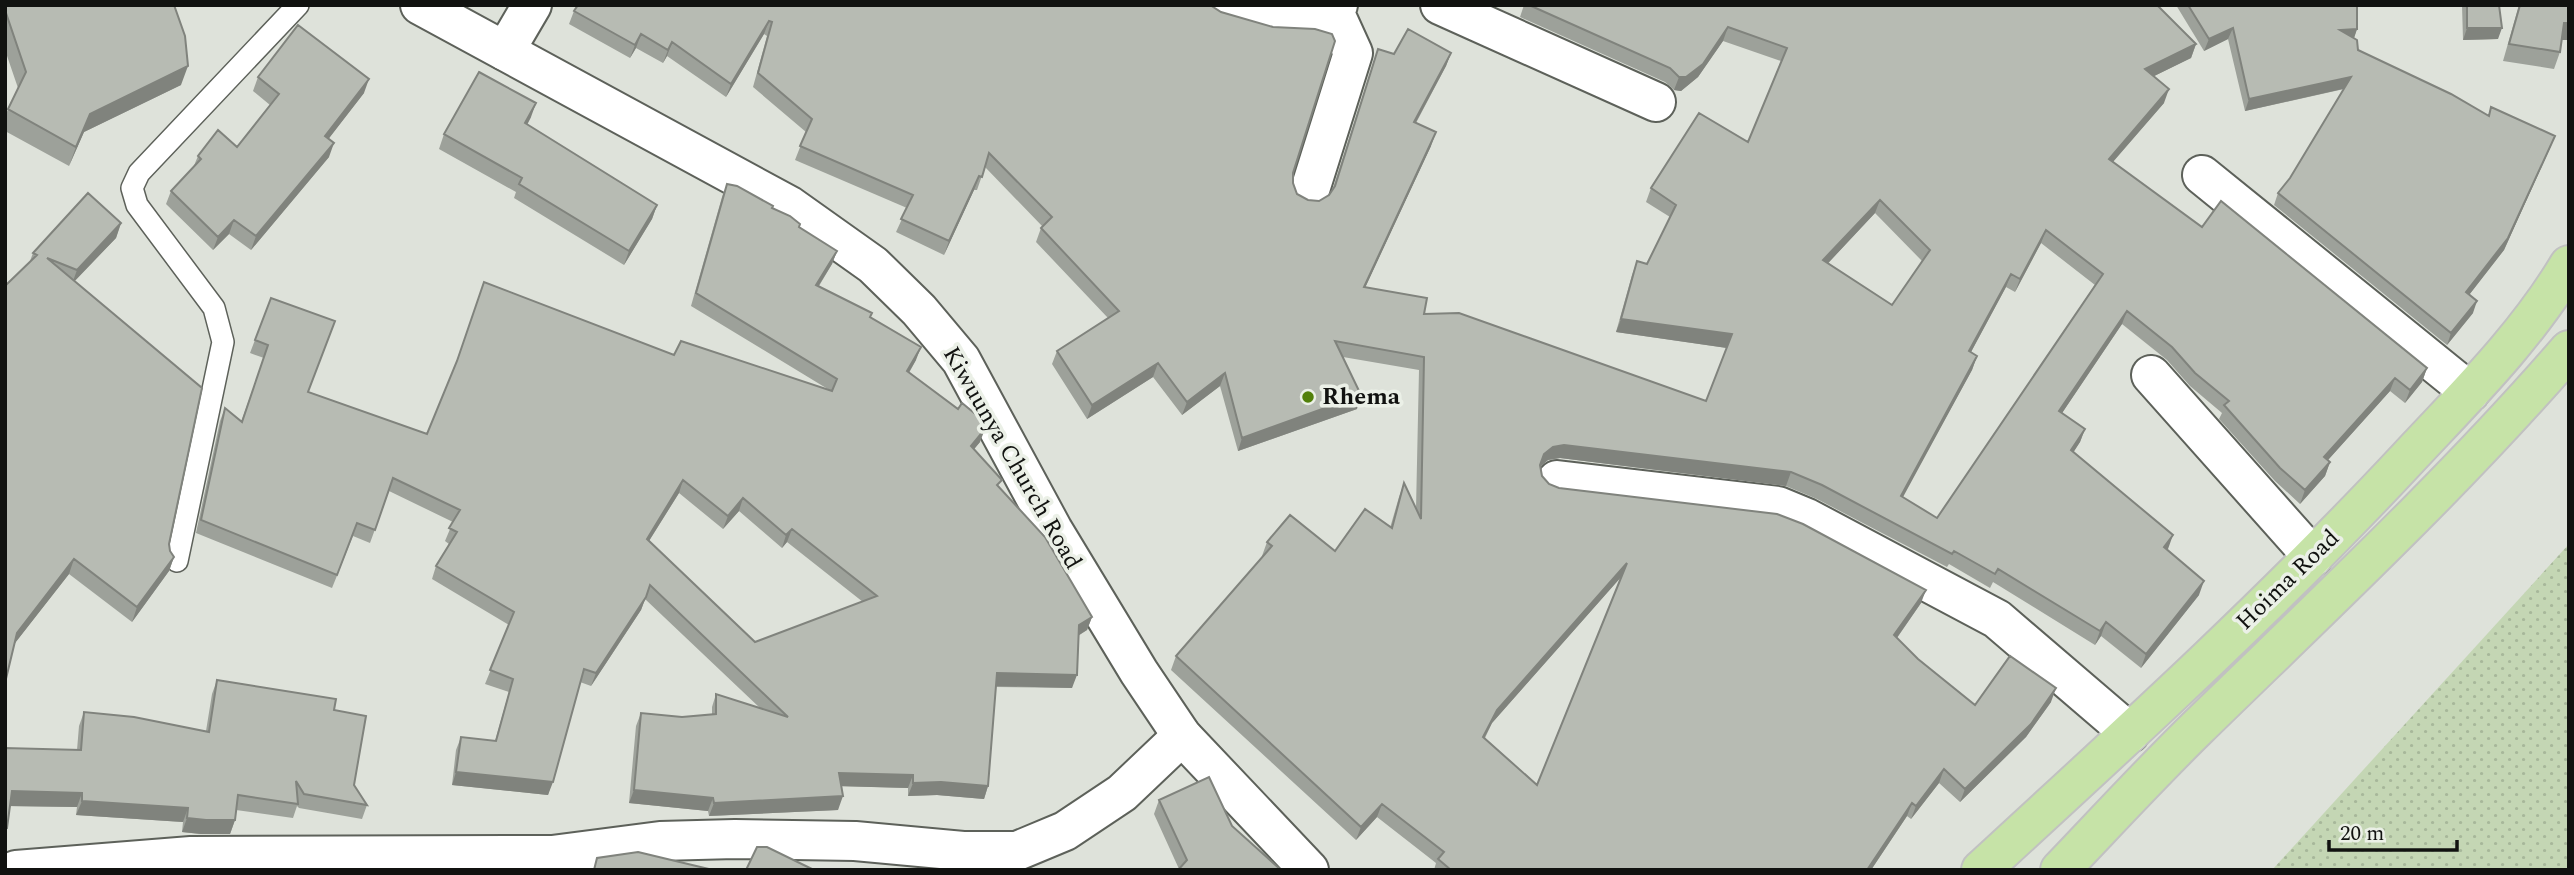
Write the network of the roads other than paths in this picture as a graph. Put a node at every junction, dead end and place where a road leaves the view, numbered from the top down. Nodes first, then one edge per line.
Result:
1 (298, 5) edge
2 (420, 5) edge
3 (532, 5) edge
4 (1222, 5) edge
5 (1440, 5) edge
6 (1336, 7) edge
7 (505, 51) junction
8 (1656, 102) dead end
9 (2202, 175) dead end
10 (1309, 193) dead end
11 (2569, 265) edge
12 (2569, 350) edge
13 (2151, 375) dead end
14 (2470, 392) junction
15 (1557, 480) dead end
16 (2313, 557) junction
17 (177, 561) dead end
18 (2130, 733) junction
19 (1182, 736) junction
20 (16, 870) edge
21 (1309, 870) edge
22 (1981, 870) edge
23 (2060, 870) edge

1 - 17 lane
2 - 7 street, Kiwuunya Church Road
3 - 7 street
4 - 6 street
5 - 8 street
6 - 10 street
7 - 19 street, Kiwuunya Church Road
9 - 14 street
11 - 14 main road, Hoima Road
12 - 23 main road, Hoima Road
13 - 16 street
14 - 16 main road, Hoima Road
15 - 18 street
16 - 18 main road, Hoima Road
18 - 22 main road, Hoima Road
19 - 20 street
19 - 21 street, Kiwuunya Church Road

